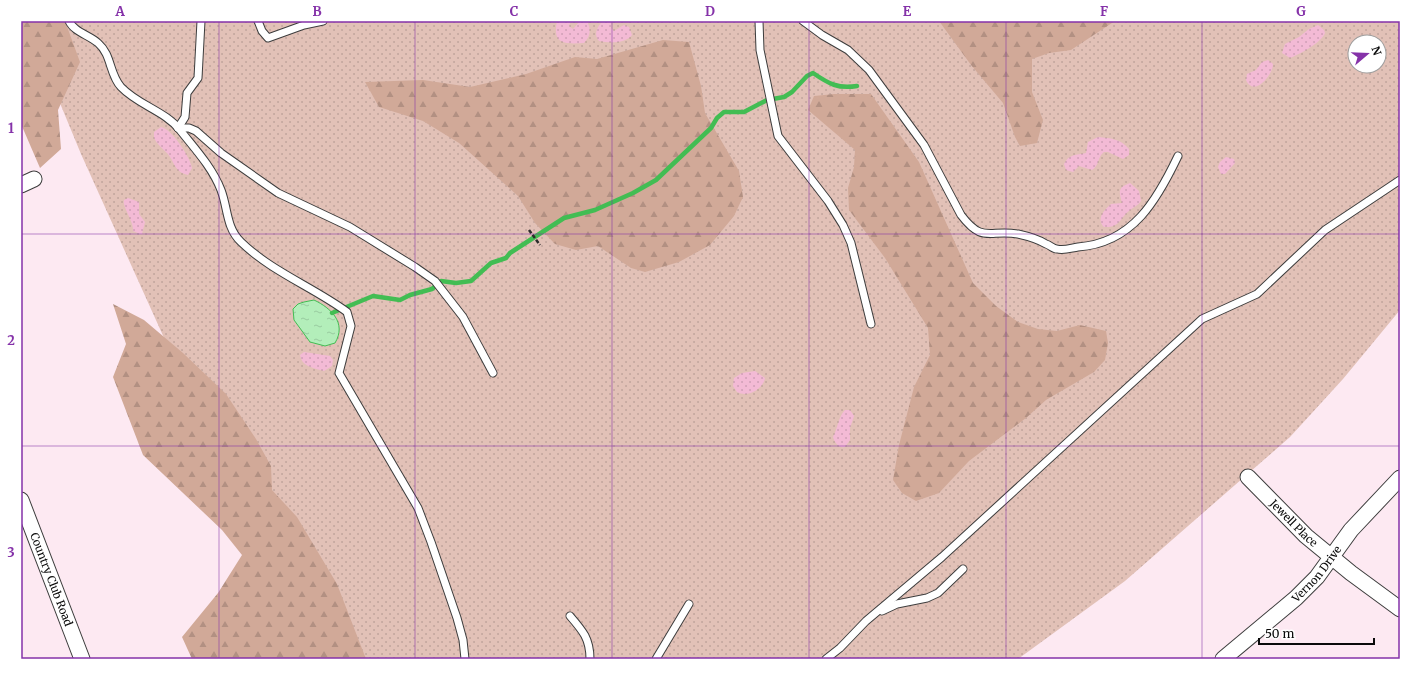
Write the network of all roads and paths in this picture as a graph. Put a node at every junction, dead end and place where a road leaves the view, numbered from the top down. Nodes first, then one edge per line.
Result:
1 (69, 21) edge
2 (201, 21) edge
3 (258, 21) edge
4 (323, 21) edge
5 (759, 21) edge
6 (803, 21) edge
7 (178, 128) junction
8 (1178, 156) dead end
9 (1400, 180) edge
10 (529, 230) dead end
11 (540, 245) dead end
12 (871, 324) dead end
13 (493, 373) dead end
14 (1248, 477) dead end
15 (1400, 478) edge
16 (21, 500) edge
17 (1331, 557) junction
18 (963, 569) dead end
19 (689, 604) dead end
20 (1400, 609) edge
21 (876, 614) junction
22 (570, 616) dead end
23 (82, 659) edge
24 (465, 659) edge
25 (590, 659) edge
26 (656, 659) edge
27 (826, 659) edge
28 (1222, 659) edge

1 - 7 lane
2 - 7 lane
3 - 4 lane
5 - 12 lane
6 - 8 lane
7 - 13 lane
7 - 24 lane
9 - 21 lane
10 - 11 path
14 - 17 street, Jewell Place
15 - 17 street, Vernon Drive
16 - 23 street, Country Club Road
17 - 20 street, Jewell Place
17 - 28 street, Vernon Drive
18 - 21 lane
19 - 26 lane
21 - 27 lane
22 - 25 lane

